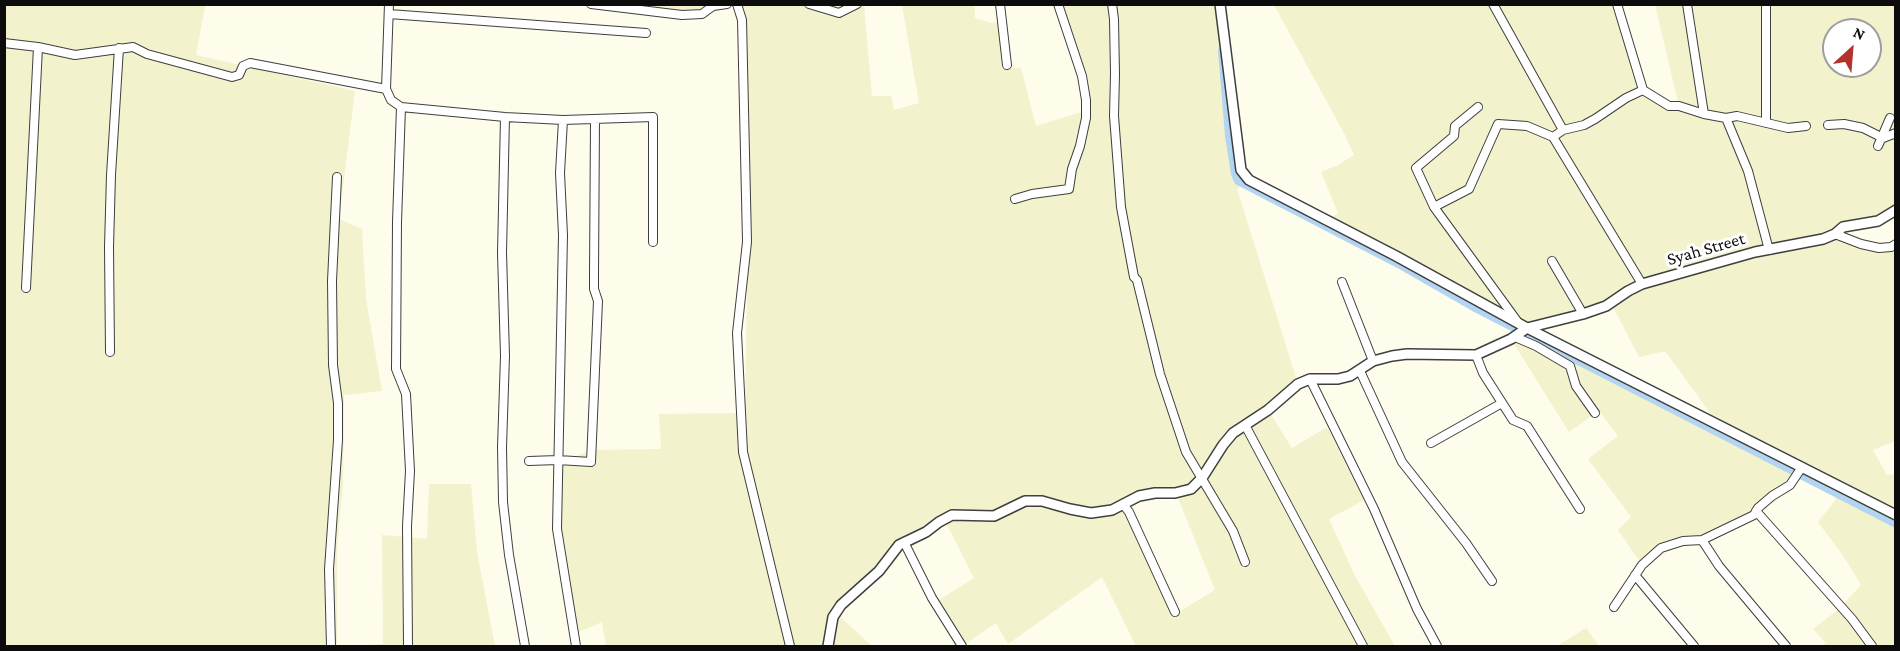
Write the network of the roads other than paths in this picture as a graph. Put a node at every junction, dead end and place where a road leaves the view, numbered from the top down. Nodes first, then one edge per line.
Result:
1 (389, 4) edge
2 (591, 4) edge
3 (727, 4) edge
4 (737, 4) edge
5 (810, 4) edge
6 (857, 4) edge
7 (1000, 4) edge
8 (1058, 4) edge
9 (1112, 4) edge
10 (1220, 4) edge
11 (1493, 4) edge
12 (1617, 4) edge
13 (1687, 4) edge
14 (1766, 4) edge
15 (389, 14) junction
16 (646, 33) dead end
17 (4, 43) edge
18 (38, 47) junction
19 (119, 48) junction
20 (1007, 65) dead end
21 (386, 89) junction
22 (1643, 90) junction
23 (401, 107) junction
24 (1478, 107) dead end
25 (1704, 114) junction
26 (506, 117) junction
27 (595, 118) junction
28 (1726, 118) junction
29 (1890, 118) dead end
30 (563, 120) junction
31 (1766, 123) junction
32 (1828, 124) dead end
33 (1806, 126) dead end
34 (1563, 130) junction
35 (1896, 133) edge
36 (1553, 137) junction
37 (1883, 138) junction
38 (1878, 146) dead end
39 (337, 177) dead end
40 (1015, 199) dead end
41 (1434, 207) junction
42 (1896, 210) edge
43 (1835, 234) junction
44 (653, 242) dead end
45 (1896, 244) edge
46 (1769, 250) junction
47 (1552, 261) dead end
48 (1342, 282) dead end
49 (1642, 284) junction
50 (26, 288) dead end
51 (1583, 314) junction
52 (1521, 330) junction
53 (110, 352) dead end
54 (1476, 355) junction
55 (1373, 361) junction
56 (1360, 371) junction
57 (1310, 379) junction
58 (1502, 403) junction
59 (1595, 412) dead end
60 (1245, 424) junction
61 (1431, 442) dead end
62 (558, 460) junction
63 (529, 461) dead end
64 (1800, 470) junction
65 (1202, 478) junction
66 (1123, 504) junction
67 (1580, 509) dead end
68 (1756, 511) junction
69 (1896, 515) edge
70 (1702, 540) junction
71 (904, 543) junction
72 (1245, 562) dead end
73 (1635, 575) junction
74 (1492, 581) dead end
75 (1614, 607) dead end
76 (1174, 612) dead end
77 (331, 646) edge
78 (408, 646) edge
79 (525, 646) edge
80 (576, 646) edge
81 (790, 646) edge
82 (828, 646) edge
83 (962, 646) edge
84 (1363, 646) edge
85 (1437, 646) edge
86 (1694, 646) edge
87 (1786, 646) edge
88 (1872, 646) edge

1 - 15 street
2 - 3 street
4 - 81 street
5 - 6 street
7 - 20 street
8 - 40 street
9 - 65 street
10 - 52 street
11 - 34 street
12 - 22 street
13 - 25 street
14 - 31 street
15 - 16 street
15 - 21 street
17 - 18 street
18 - 19 street
18 - 50 street
19 - 21 street
19 - 53 street
21 - 23 street
22 - 25 street
22 - 34 street
23 - 26 street
23 - 78 street
24 - 41 street
25 - 28 street
26 - 30 street
26 - 79 street
27 - 30 street
27 - 44 street
27 - 62 street
28 - 31 street
28 - 46 street
29 - 37 street
30 - 62 street
31 - 33 street
32 - 37 street
34 - 36 street
35 - 37 street
36 - 41 street
36 - 49 street
37 - 38 street
39 - 77 street
41 - 52 street
42 - 43 street, Syah Street
43 - 45 street
43 - 46 street, Syah Street
46 - 49 street, Syah Street
47 - 51 street
48 - 55 street
49 - 51 street, Syah Street
51 - 52 street, Syah Street
52 - 54 street, Syah Street
52 - 59 street
52 - 64 street
54 - 55 street
54 - 58 street
55 - 56 street
56 - 57 street
56 - 74 street
57 - 60 street
57 - 85 street
58 - 61 street
58 - 67 street
60 - 65 street
60 - 84 street
62 - 63 street
62 - 80 street
64 - 68 street
64 - 69 street
65 - 66 street
65 - 72 street
66 - 71 street
66 - 76 street
68 - 70 street
68 - 88 street
70 - 73 street
70 - 87 street
71 - 82 street
71 - 83 street
73 - 75 street
73 - 86 street

